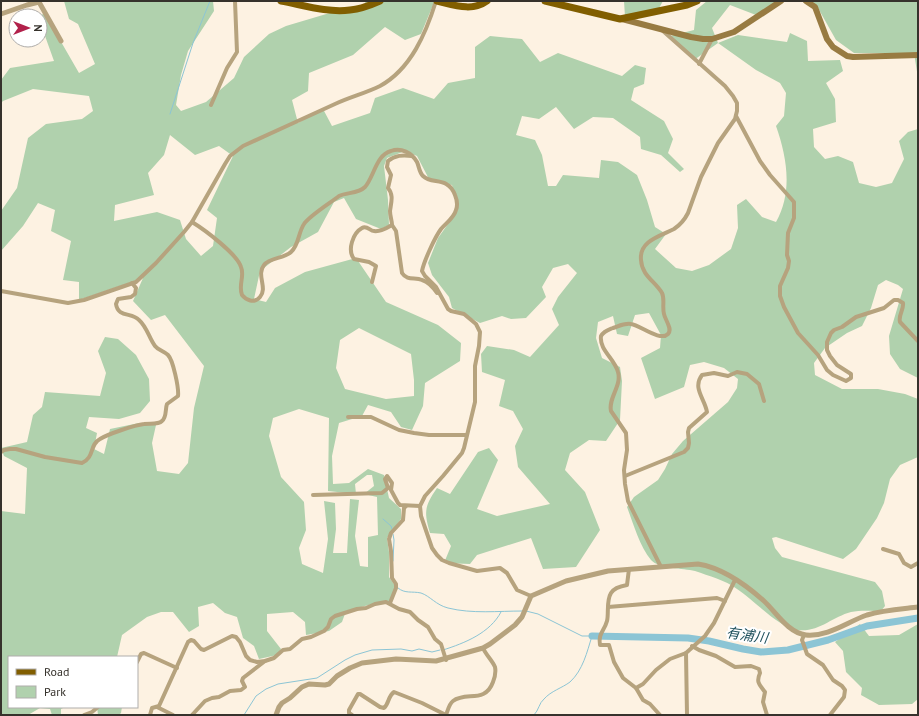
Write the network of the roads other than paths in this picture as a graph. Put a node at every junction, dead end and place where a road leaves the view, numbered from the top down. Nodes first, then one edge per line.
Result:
1 (235, 1) edge
2 (281, 1) edge
3 (380, 1) edge
4 (437, 1) edge
5 (487, 1) edge
6 (545, 1) edge
7 (697, 1) edge
8 (781, 1) edge
9 (806, 1) edge
10 (1, 14) edge
11 (620, 19) junction
12 (662, 30) junction
13 (712, 39) junction
14 (61, 41) dead end
15 (918, 55) edge
16 (699, 64) junction
17 (211, 105) dead end
18 (736, 115) junction
19 (413, 156) junction
20 (192, 222) junction
21 (392, 225) junction
22 (372, 282) dead end
23 (132, 283) junction
24 (1, 291) edge
25 (441, 296) junction
26 (918, 341) edge
27 (764, 401) dead end
28 (348, 417) dead end
29 (466, 435) junction
30 (1, 452) edge
31 (625, 476) junction
32 (313, 495) dead end
33 (406, 506) junction
34 (420, 506) junction
35 (883, 549) dead end
36 (918, 563) edge
37 (661, 567) junction
38 (629, 569) junction
39 (735, 580) junction
40 (531, 596) junction
41 (725, 601) junction
42 (390, 603) junction
43 (608, 607) junction
44 (918, 607) edge
45 (803, 637) junction
46 (692, 646) junction
47 (482, 648) junction
48 (686, 652) junction
49 (445, 657) junction
50 (138, 660) edge
51 (265, 661) junction
52 (177, 668) junction
53 (636, 688) junction
54 (157, 707) junction
55 (97, 708) edge
56 (84, 715) edge
57 (150, 715) edge
58 (173, 715) edge
59 (192, 715) edge
60 (276, 715) edge
61 (352, 715) edge
62 (446, 715) edge
63 (660, 715) edge
64 (686, 715) edge
65 (767, 715) edge
66 (830, 715) edge

1 - 17 street
2 - 3 main road
4 - 5 main road
4 - 20 street
6 - 11 main road
7 - 11 main road
8 - 13 main road
9 - 15 main road
10 - 14 street
11 - 12 main road
12 - 13 main road
12 - 16 street
13 - 16 street
16 - 18 street
18 - 26 street
18 - 31 street
19 - 20 street
19 - 21 street
19 - 25 street
20 - 23 street
21 - 22 street
21 - 25 street
23 - 24 street
23 - 30 street
25 - 29 street
27 - 31 street
28 - 29 street
29 - 34 street
31 - 37 street
32 - 33 street
33 - 34 street
33 - 42 street
34 - 40 street
35 - 36 street
37 - 38 street
37 - 39 street
38 - 40 street
38 - 43 street
39 - 41 street
39 - 45 street
40 - 47 street
41 - 43 street
41 - 46 street
42 - 49 street
42 - 51 street
43 - 53 street
44 - 45 street
45 - 66 street
46 - 48 street
46 - 65 street
47 - 49 street
47 - 62 street
48 - 53 street
48 - 64 street
49 - 60 street
50 - 52 street
51 - 52 street
51 - 59 street
52 - 54 street
53 - 63 street
54 - 57 street
54 - 58 street
55 - 56 street
61 - 62 street

